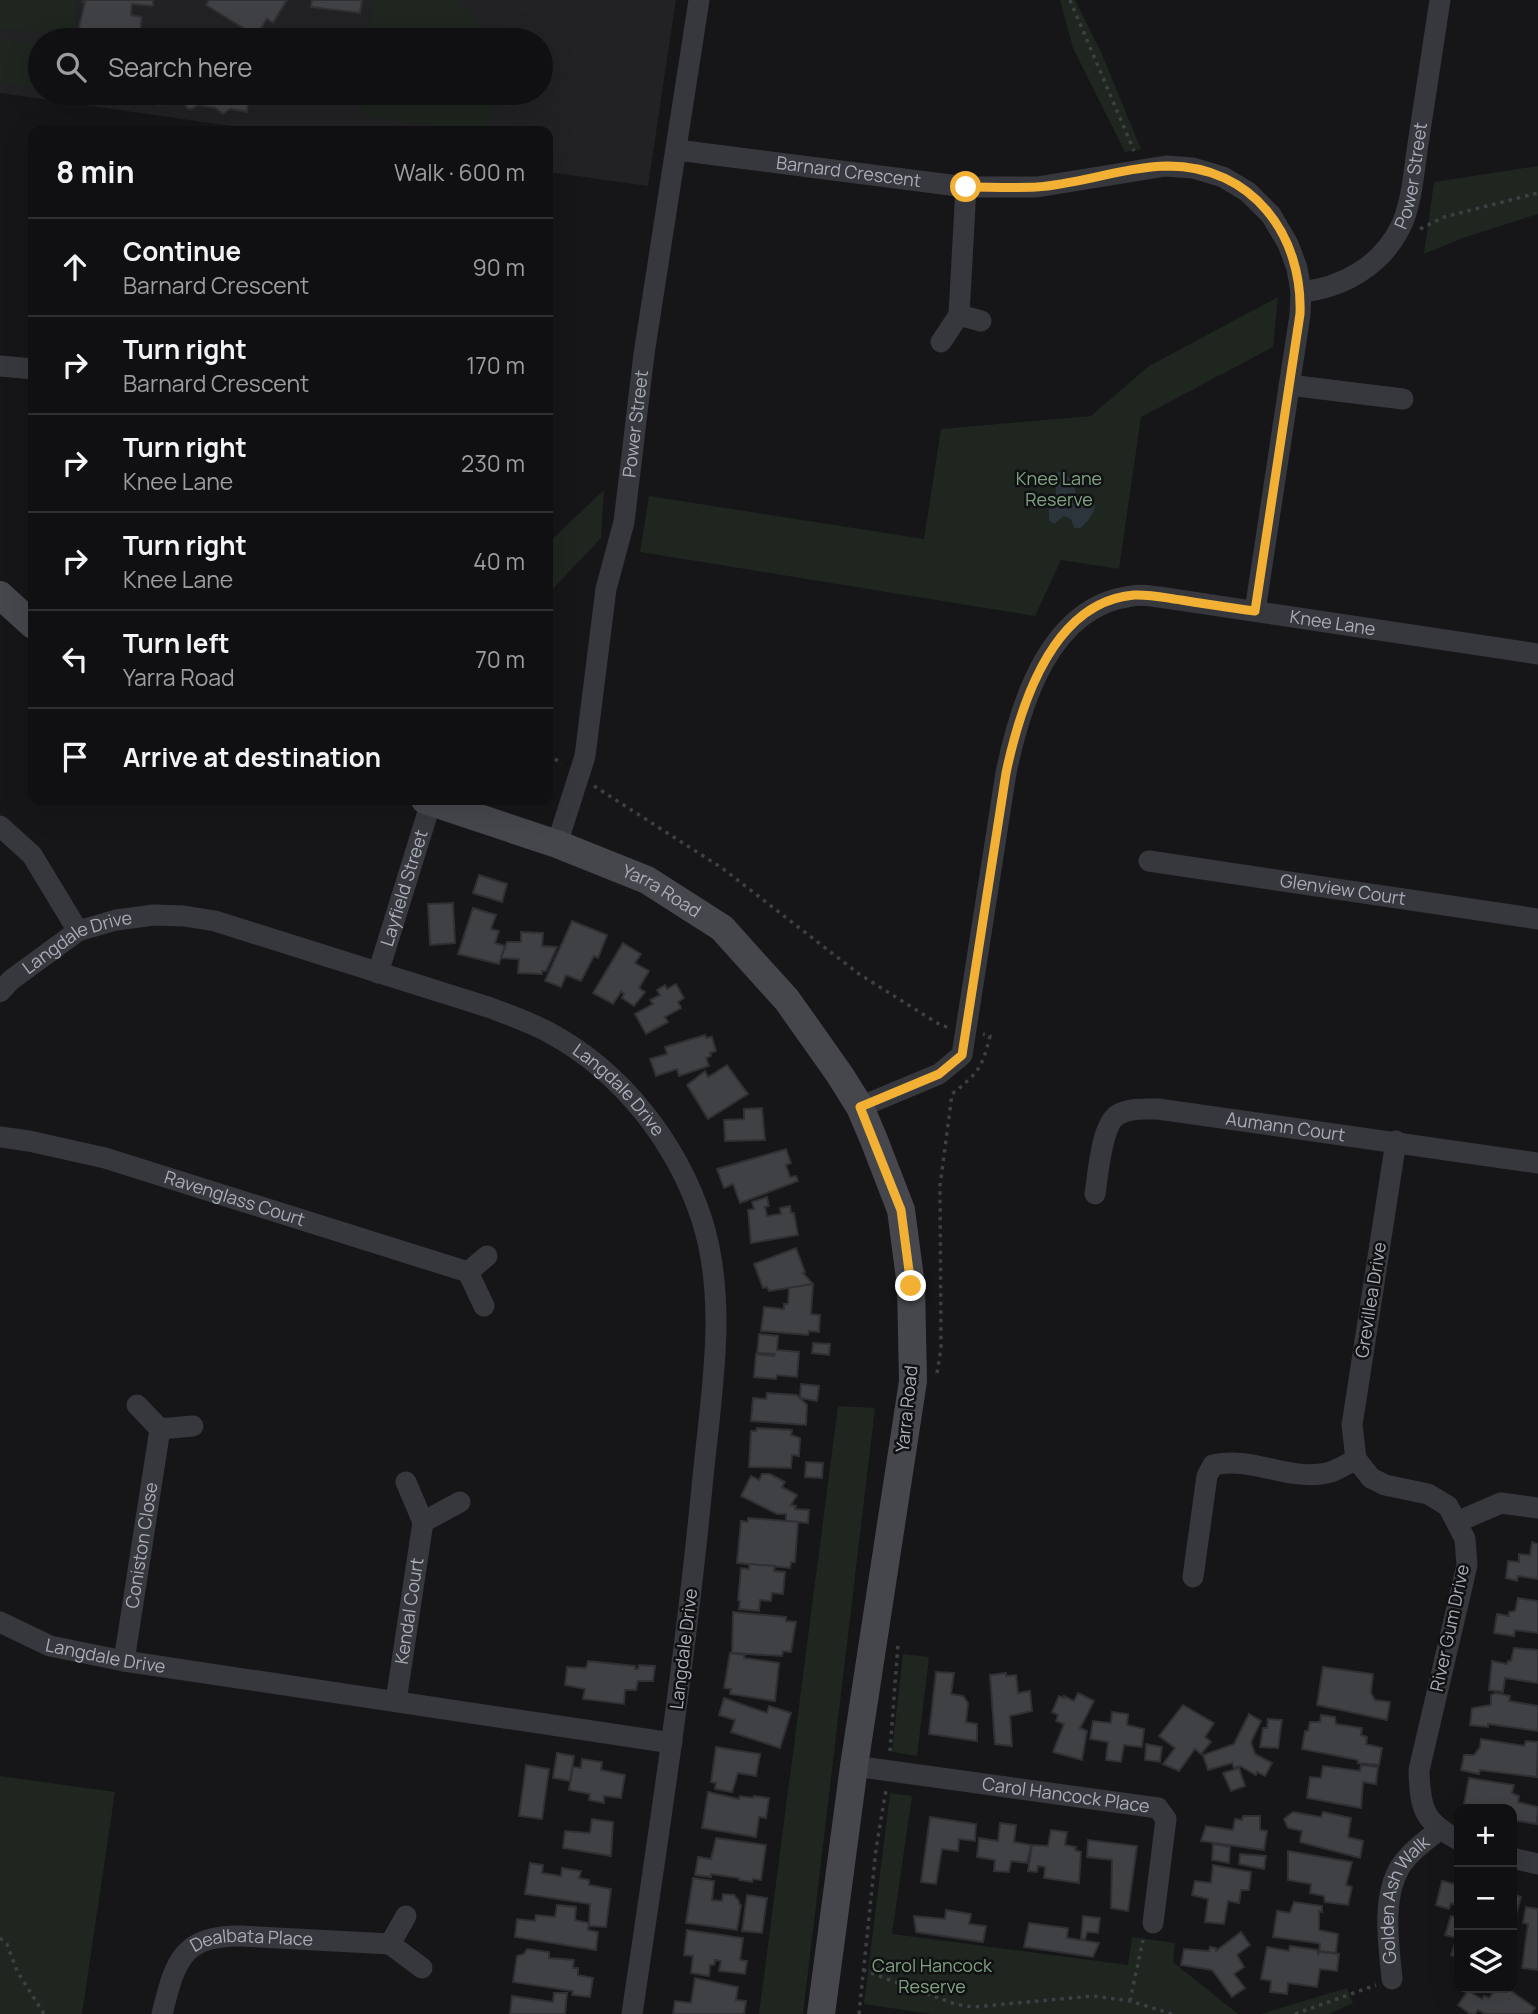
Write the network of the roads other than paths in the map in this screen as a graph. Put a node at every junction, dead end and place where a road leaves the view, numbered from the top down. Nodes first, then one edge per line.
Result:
1 (699, 0) edge
2 (1440, 0) edge
3 (677, 150) junction
4 (966, 187) junction
5 (1301, 292) junction
6 (959, 314) junction
7 (981, 321) dead end
8 (941, 342) dead end
9 (0, 366) edge
10 (28, 369) edge
11 (1289, 385) junction
12 (1404, 399) dead end
13 (0, 595) edge
14 (1255, 611) junction
15 (28, 620) edge
16 (1538, 654) edge
17 (427, 805) edge
18 (440, 805) edge
19 (0, 826) edge
20 (557, 844) junction
21 (1149, 861) dead end
22 (1538, 919) edge
23 (78, 931) junction
24 (378, 973) junction
25 (0, 992) edge
26 (860, 1107) junction
27 (0, 1137) edge
28 (1396, 1142) junction
29 (1538, 1163) edge
30 (1095, 1194) dead end
31 (487, 1256) dead end
32 (468, 1272) junction
33 (484, 1306) dead end
34 (137, 1405) dead end
35 (193, 1426) dead end
36 (160, 1429) junction
37 (1356, 1460) junction
38 (406, 1482) dead end
39 (460, 1502) dead end
40 (1538, 1508) edge
41 (423, 1522) junction
42 (1457, 1522) junction
43 (1194, 1577) dead end
44 (0, 1622) edge
45 (124, 1661) junction
46 (396, 1700) junction
47 (672, 1743) junction
48 (854, 1766) junction
49 (1439, 1830) junction
50 (1454, 1838) edge
51 (1517, 1859) edge
52 (1538, 1864) edge
53 (406, 1916) dead end
54 (1153, 1923) road end
55 (390, 1944) junction
56 (422, 1968) dead end
57 (1392, 1979) road end
58 (162, 2014) edge
59 (632, 2014) edge
60 (821, 2014) edge

1 - 3 street, Power Street
2 - 5 street, Power Street
3 - 4 street, Barnard Crescent
3 - 20 street, Power Street
4 - 5 street, Barnard Crescent
4 - 6 street
5 - 11 street, Barnard Crescent
6 - 7 street
6 - 8 street
9 - 10 street
11 - 12 street
11 - 14 street, Barnard Crescent
13 - 15 main road
14 - 16 street, Knee Lane
14 - 26 street, Knee Lane
17 - 24 street, Layfield Street
18 - 20 main road, Yarra Road
19 - 23 street
20 - 26 main road, Yarra Road
21 - 22 street, Glenview Court
23 - 24 street, Langdale Drive
23 - 25 street, Langdale Drive
24 - 47 street, Langdale Drive
26 - 48 main road, Yarra Road
27 - 32 street, Ravenglass Court
28 - 29 street, Aumann Court
28 - 30 street, Aumann Court
28 - 37 street, Grevillea Drive
31 - 32 street
32 - 33 street
34 - 36 street
35 - 36 street
36 - 45 street, Coniston Close
37 - 42 street, River Gum Drive
37 - 43 street
38 - 41 street
39 - 41 street
40 - 42 street
41 - 46 street, Kendal Court
42 - 49 street, River Gum Drive
44 - 45 street, Langdale Drive
45 - 46 street, Langdale Drive
46 - 47 street, Langdale Drive
47 - 59 street, Langdale Drive
48 - 54 street, Carol Hancock Place
48 - 60 main road, Yarra Road
49 - 50 street
49 - 57 street, Golden Ash Walk
51 - 52 street
53 - 55 street
55 - 56 street
55 - 58 street, Dealbata Place

